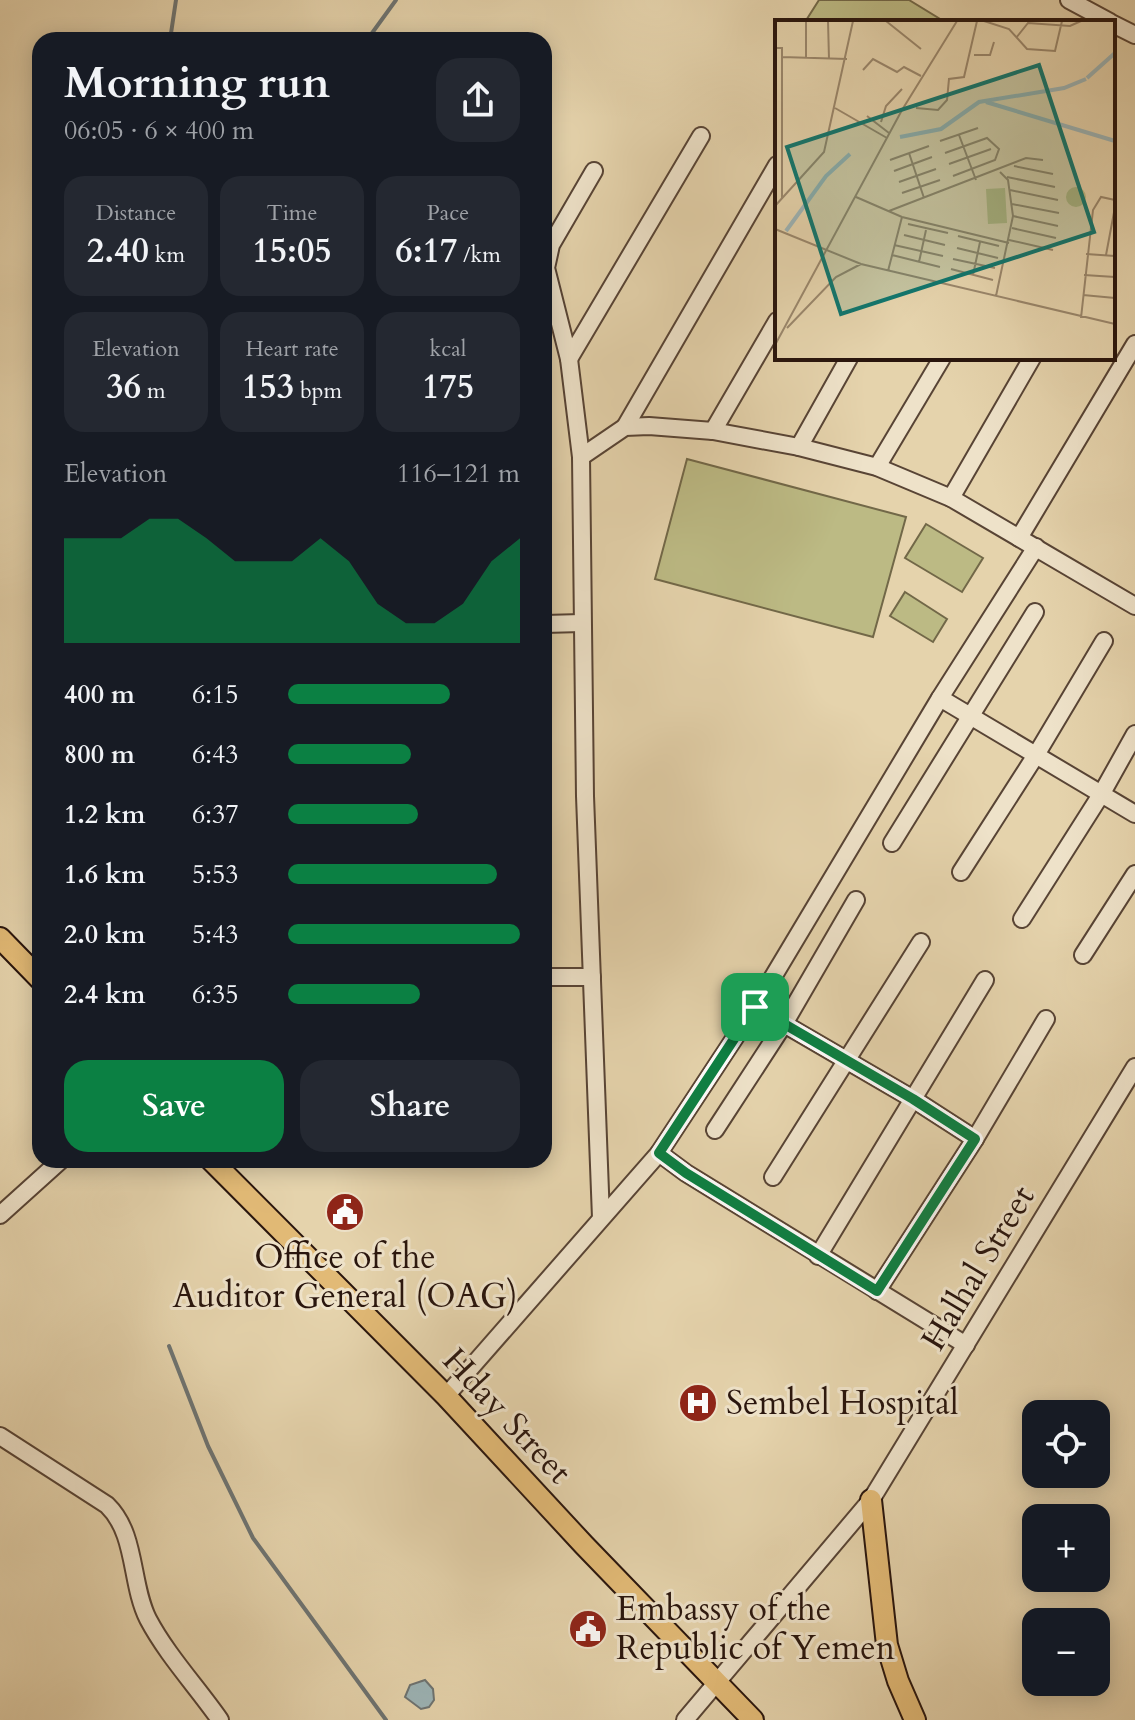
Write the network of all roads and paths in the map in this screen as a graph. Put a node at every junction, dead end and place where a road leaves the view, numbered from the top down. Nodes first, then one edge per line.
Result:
1 (1069, 0) edge
2 (1106, 20) edge
3 (1115, 25) edge
4 (1135, 35) edge
5 (701, 136) dead end
6 (775, 168) edge
7 (594, 171) dead end
8 (552, 243) edge
9 (552, 292) edge
10 (775, 324) edge
11 (1135, 344) edge
12 (569, 359) junction
13 (848, 360) edge
14 (941, 360) edge
15 (1031, 360) edge
16 (625, 427) junction
17 (713, 431) junction
18 (799, 447) junction
19 (581, 457) junction
20 (877, 467) junction
21 (951, 498) junction
22 (1019, 538) junction
23 (1036, 547) junction
24 (1135, 606) edge
25 (1035, 612) dead end
26 (582, 623) junction
27 (552, 624) edge
28 (1104, 641) dead end
29 (940, 698) junction
30 (971, 717) junction
31 (1135, 734) edge
32 (1036, 755) junction
33 (1102, 793) junction
34 (1135, 814) edge
35 (892, 843) dead end
36 (961, 872) dead end
37 (1135, 874) edge
38 (856, 900) dead end
39 (1022, 919) dead end
40 (0, 938) edge
41 (921, 942) dead end
42 (1083, 955) dead end
43 (32, 971) edge
44 (552, 977) edge
45 (592, 977) junction
46 (985, 980) dead end
47 (755, 1007) junction
48 (1046, 1019) dead end
49 (784, 1024) junction
50 (847, 1060) junction
51 (1135, 1067) edge
52 (913, 1099) junction
53 (715, 1130) dead end
54 (975, 1139) junction
55 (659, 1153) junction
56 (52, 1168) edge
57 (219, 1168) edge
58 (773, 1177) dead end
59 (0, 1215) edge
60 (601, 1218) junction
61 (818, 1256) junction
62 (877, 1291) junction
63 (966, 1345) junction
64 (446, 1396) junction
65 (0, 1436) edge
66 (871, 1500) junction
67 (716, 1683) junction
68 (220, 1720) edge
69 (685, 1720) edge
70 (753, 1720) edge
71 (915, 1720) edge

1 - 2 street
3 - 4 street
5 - 12 street
6 - 16 street
7 - 8 street
9 - 12 street
10 - 17 street
11 - 22 street
12 - 19 street
13 - 18 street
14 - 20 street
15 - 21 street
16 - 17 street
16 - 19 street
17 - 18 street
18 - 20 street
19 - 26 street
20 - 21 street
21 - 22 street
22 - 23 street
23 - 24 street
23 - 29 street
25 - 30 street
26 - 27 street
26 - 45 street
28 - 32 street
29 - 30 street
29 - 47 street
30 - 32 street
30 - 35 street
31 - 33 street
32 - 33 street
32 - 36 street
33 - 34 street
33 - 39 street
37 - 42 street
38 - 49 street
40 - 43 main road
41 - 50 street
44 - 45 street
45 - 60 street
46 - 52 street
47 - 49 street
47 - 55 street
48 - 54 street
49 - 50 street
49 - 53 street
50 - 52 street
50 - 58 street
51 - 63 street, Halhal Street
52 - 54 street
52 - 61 street
54 - 62 street
55 - 60 street
55 - 61 street
56 - 59 street
57 - 64 main road, Hday Street
60 - 64 street
61 - 62 street
62 - 63 street
63 - 66 street, Halhal Street
64 - 67 main road, Hday Street
65 - 68 street
66 - 67 street, Halhal Street
66 - 71 main road
67 - 69 street, Halhal Street
67 - 70 main road, Hday Street

